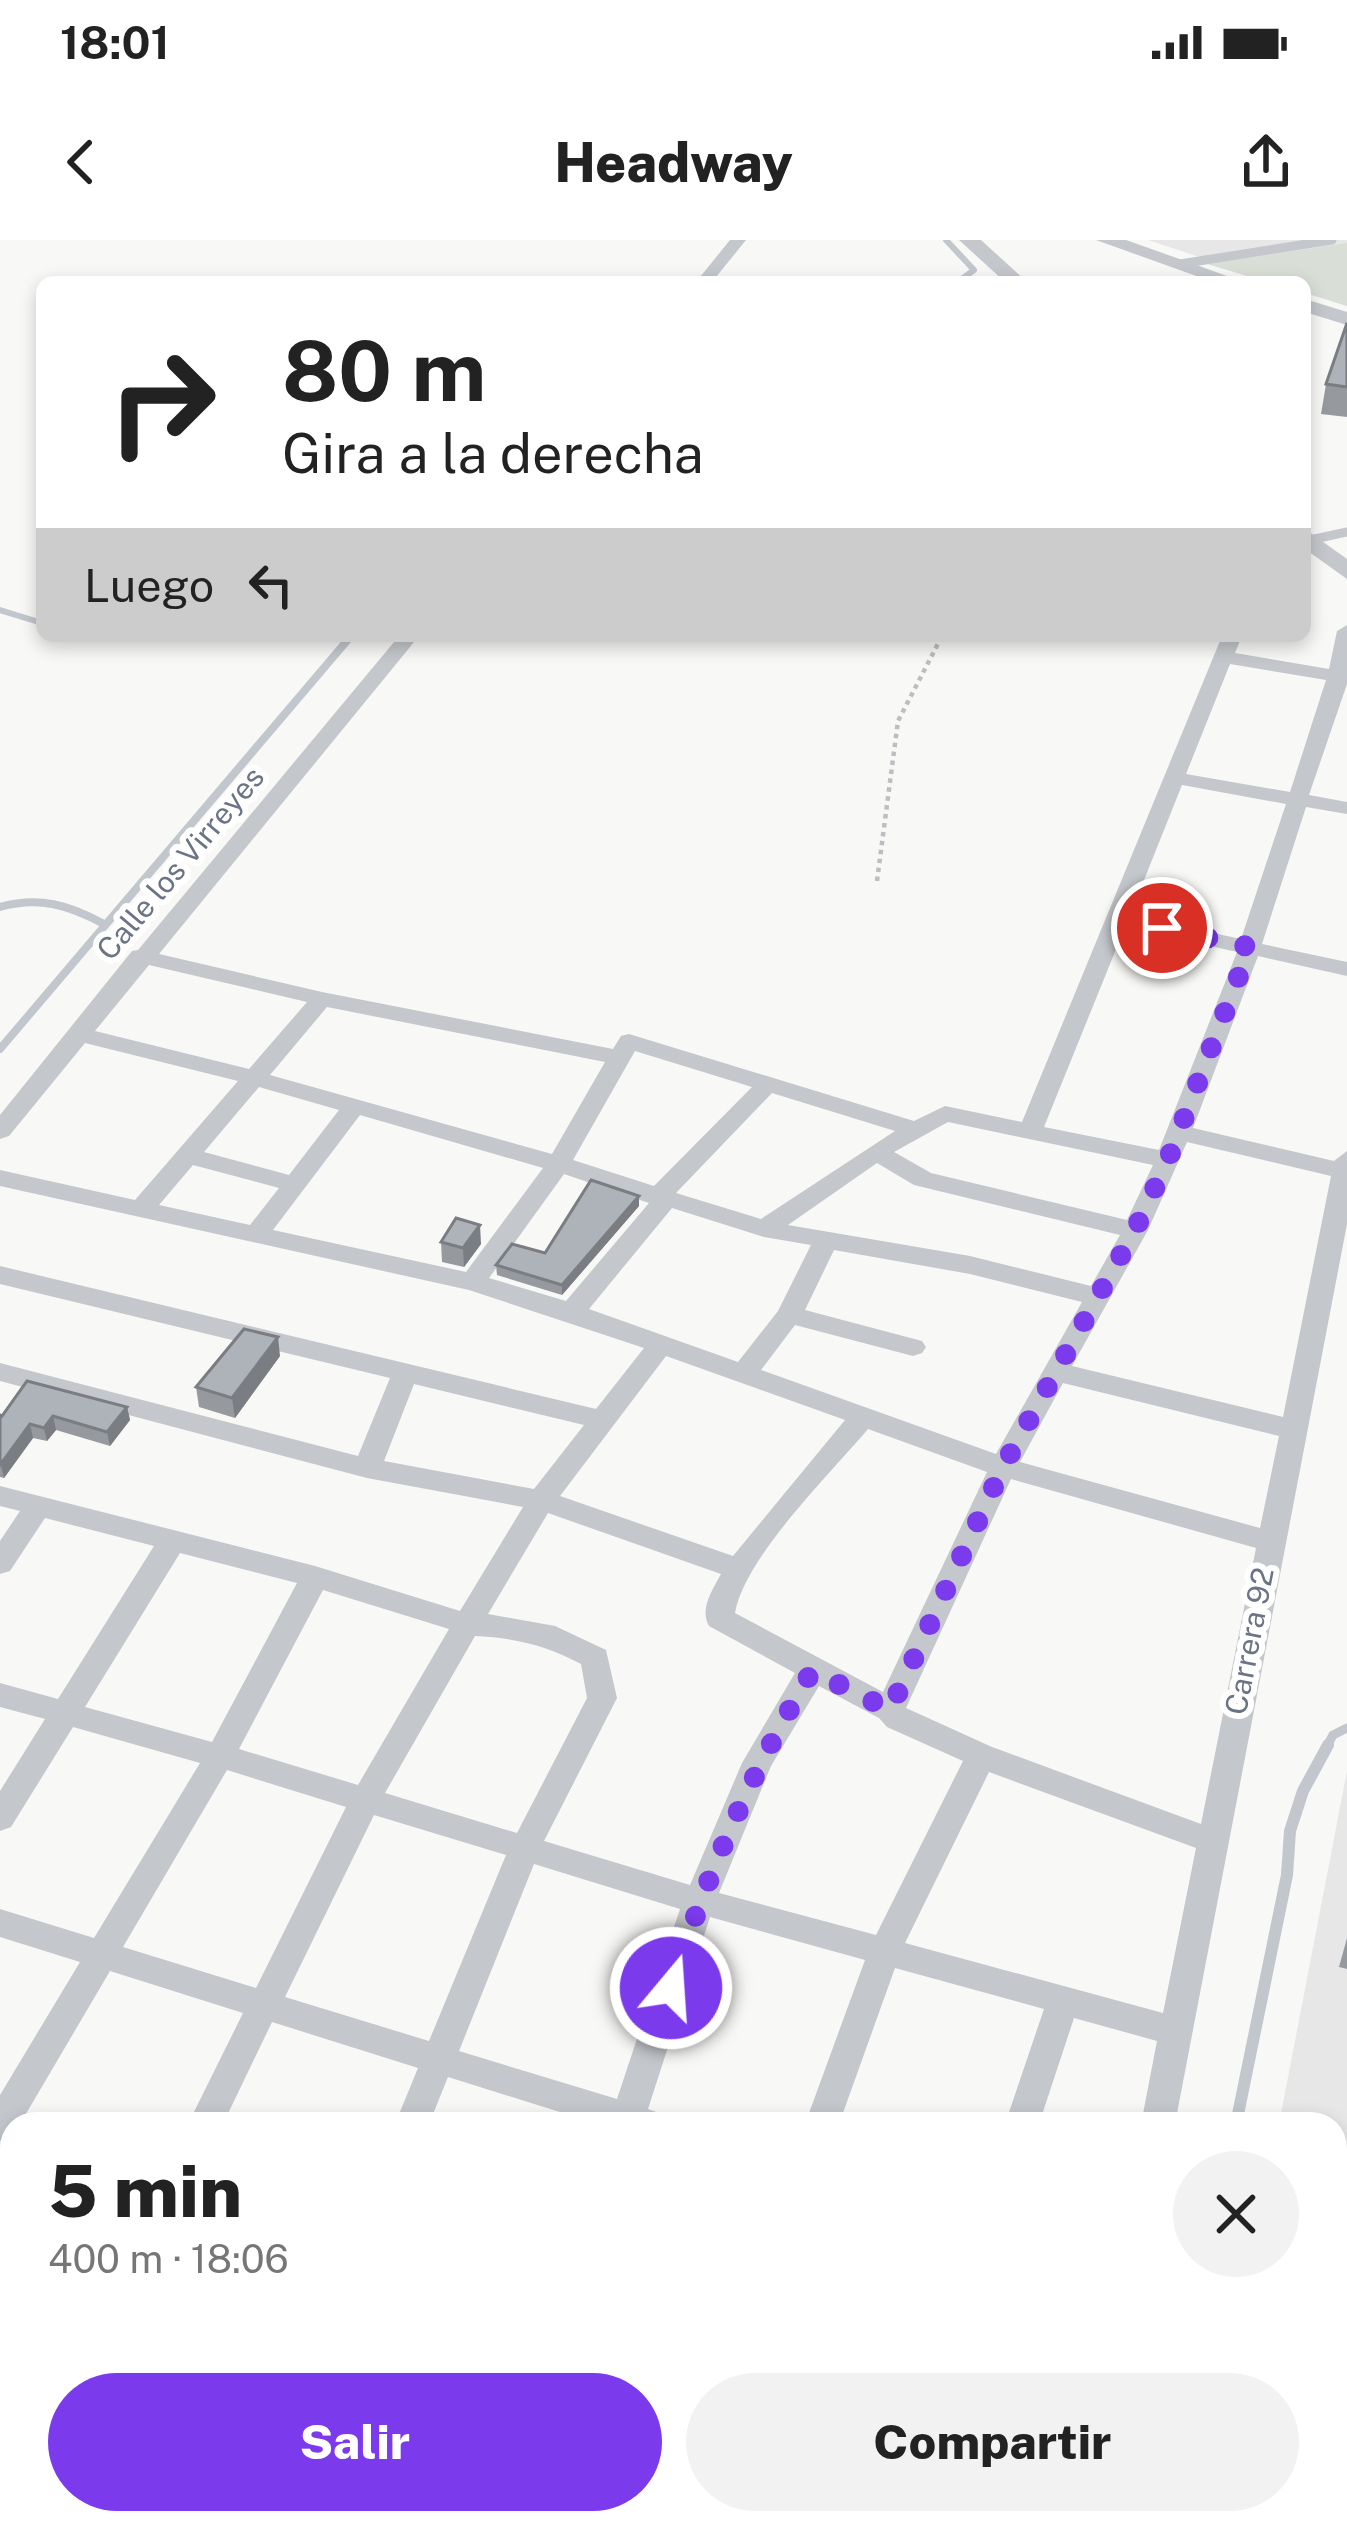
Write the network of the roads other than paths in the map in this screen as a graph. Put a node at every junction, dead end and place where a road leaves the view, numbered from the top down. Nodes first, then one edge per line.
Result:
1 (738, 240) edge
2 (969, 240) edge
3 (1106, 240) edge
4 (1332, 240) edge
5 (1180, 264) junction
6 (709, 276) edge
7 (1010, 276) edge
8 (1216, 276) edge
9 (1311, 307) edge
10 (1347, 319) edge
11 (1347, 532) edge
12 (1311, 538) edge
13 (1311, 541) edge
14 (1347, 572) edge
15 (1347, 631) edge
16 (404, 642) edge
17 (1229, 646) edge
18 (1342, 677) edge
19 (1176, 778) junction
20 (1294, 801) junction
21 (1347, 808) edge
22 (1118, 919) junction
23 (1250, 947) junction
24 (140, 956) junction
25 (1347, 969) edge
26 (322, 999) junction
27 (81, 1035) junction
28 (617, 1057) junction
29 (255, 1078) junction
30 (770, 1082) junction
31 (353, 1108) junction
32 (913, 1129) junction
33 (1031, 1130) junction
34 (0, 1131) edge
35 (1179, 1132) junction
36 (876, 1151) junction
37 (187, 1155) junction
38 (1168, 1160) junction
39 (559, 1164) junction
40 (1346, 1165) edge
41 (0, 1178) edge
42 (293, 1184) junction
43 (662, 1198) junction
44 (142, 1208) junction
45 (764, 1229) junction
46 (1135, 1230) junction
47 (256, 1235) junction
48 (825, 1242) junction
49 (0, 1275) edge
50 (472, 1282) junction
51 (1095, 1296) junction
52 (572, 1312) junction
53 (789, 1316) junction
54 (661, 1344) junction
55 (914, 1347) dead end
56 (406, 1371) junction
57 (1053, 1371) junction
58 (0, 1372) edge
59 (743, 1374) junction
60 (863, 1417) junction
61 (599, 1419) junction
62 (1292, 1429) junction
63 (1003, 1467) junction
64 (367, 1468) junction
65 (0, 1496) edge
66 (541, 1500) junction
67 (38, 1507) junction
68 (173, 1540) junction
69 (1269, 1541) junction
70 (0, 1562) edge
71 (737, 1568) junction
72 (315, 1577) junction
73 (467, 1624) junction
74 (812, 1671) junction
75 (0, 1695) edge
76 (890, 1710) junction
77 (68, 1712) junction
78 (220, 1756) junction
79 (981, 1756) junction
80 (366, 1799) junction
81 (0, 1818) edge
82 (1210, 1840) junction
83 (525, 1848) junction
84 (699, 1900) junction
85 (0, 1922) edge
86 (884, 1952) junction
87 (103, 1954) junction
88 (1064, 2000) junction
89 (266, 2008) junction
90 (1179, 2032) junction
91 (440, 2063) junction
92 (8, 2112) edge
93 (212, 2112) edge
94 (418, 2112) edge
95 (601, 2112) edge
96 (637, 2112) edge
97 (826, 2112) edge
98 (1026, 2112) edge
99 (1161, 2112) edge

1 - 6 street
2 - 7 street
3 - 5 street
4 - 5 lane
5 - 8 street
9 - 10 street
11 - 12 lane
13 - 14 street
15 - 18 street
16 - 24 street, Calle los Virreyes
17 - 18 street
17 - 19 street
18 - 20 street
19 - 20 street
19 - 22 street
20 - 21 street
20 - 23 street
22 - 23 street
22 - 33 street
23 - 25 street
23 - 35 street
24 - 26 street
24 - 27 street, Calle los Virreyes
26 - 28 street
26 - 29 street
27 - 29 street
27 - 34 street, Calle los Virreyes
28 - 30 street
28 - 39 street
29 - 31 street
29 - 37 street
30 - 32 street
30 - 43 street
31 - 39 street
31 - 42 street
32 - 33 street
32 - 36 street
33 - 38 street
35 - 38 street
35 - 40 street
36 - 45 street
36 - 46 street
37 - 42 street
37 - 44 street
38 - 46 street
39 - 43 street
39 - 50 street
40 - 62 street, Carrera 92
41 - 44 street
42 - 47 street
43 - 45 street
43 - 52 street
44 - 47 street
45 - 48 street
46 - 51 street
47 - 50 street
48 - 51 street
48 - 53 street
49 - 56 street
50 - 52 street
51 - 57 street
52 - 54 street
53 - 55 street
53 - 59 street
54 - 59 street
54 - 61 street
56 - 61 street
56 - 64 street
57 - 62 street
57 - 63 street
58 - 64 street
59 - 60 street
60 - 63 street
60 - 71 street
61 - 66 street
62 - 69 street, Carrera 92
63 - 69 street
63 - 76 street
64 - 66 street
65 - 67 street
66 - 71 street
66 - 73 street
67 - 68 street
67 - 70 street
68 - 72 street
68 - 77 street
69 - 82 street, Carrera 92
71 - 74 street
72 - 73 street
72 - 78 street
73 - 80 street
73 - 83 street
74 - 76 street
74 - 84 street
75 - 77 street
76 - 79 street
77 - 78 street
77 - 81 street
78 - 80 street
78 - 87 street
79 - 82 street
79 - 86 street
80 - 83 street
80 - 89 street
82 - 90 street, Carrera 92
83 - 84 street
83 - 91 street
84 - 86 street
84 - 96 street
85 - 87 street
86 - 88 street
86 - 97 street
87 - 89 street
87 - 92 street
88 - 90 street
88 - 98 street
89 - 91 street
89 - 93 street
90 - 99 street, Carrera 92
91 - 94 street
91 - 95 street

